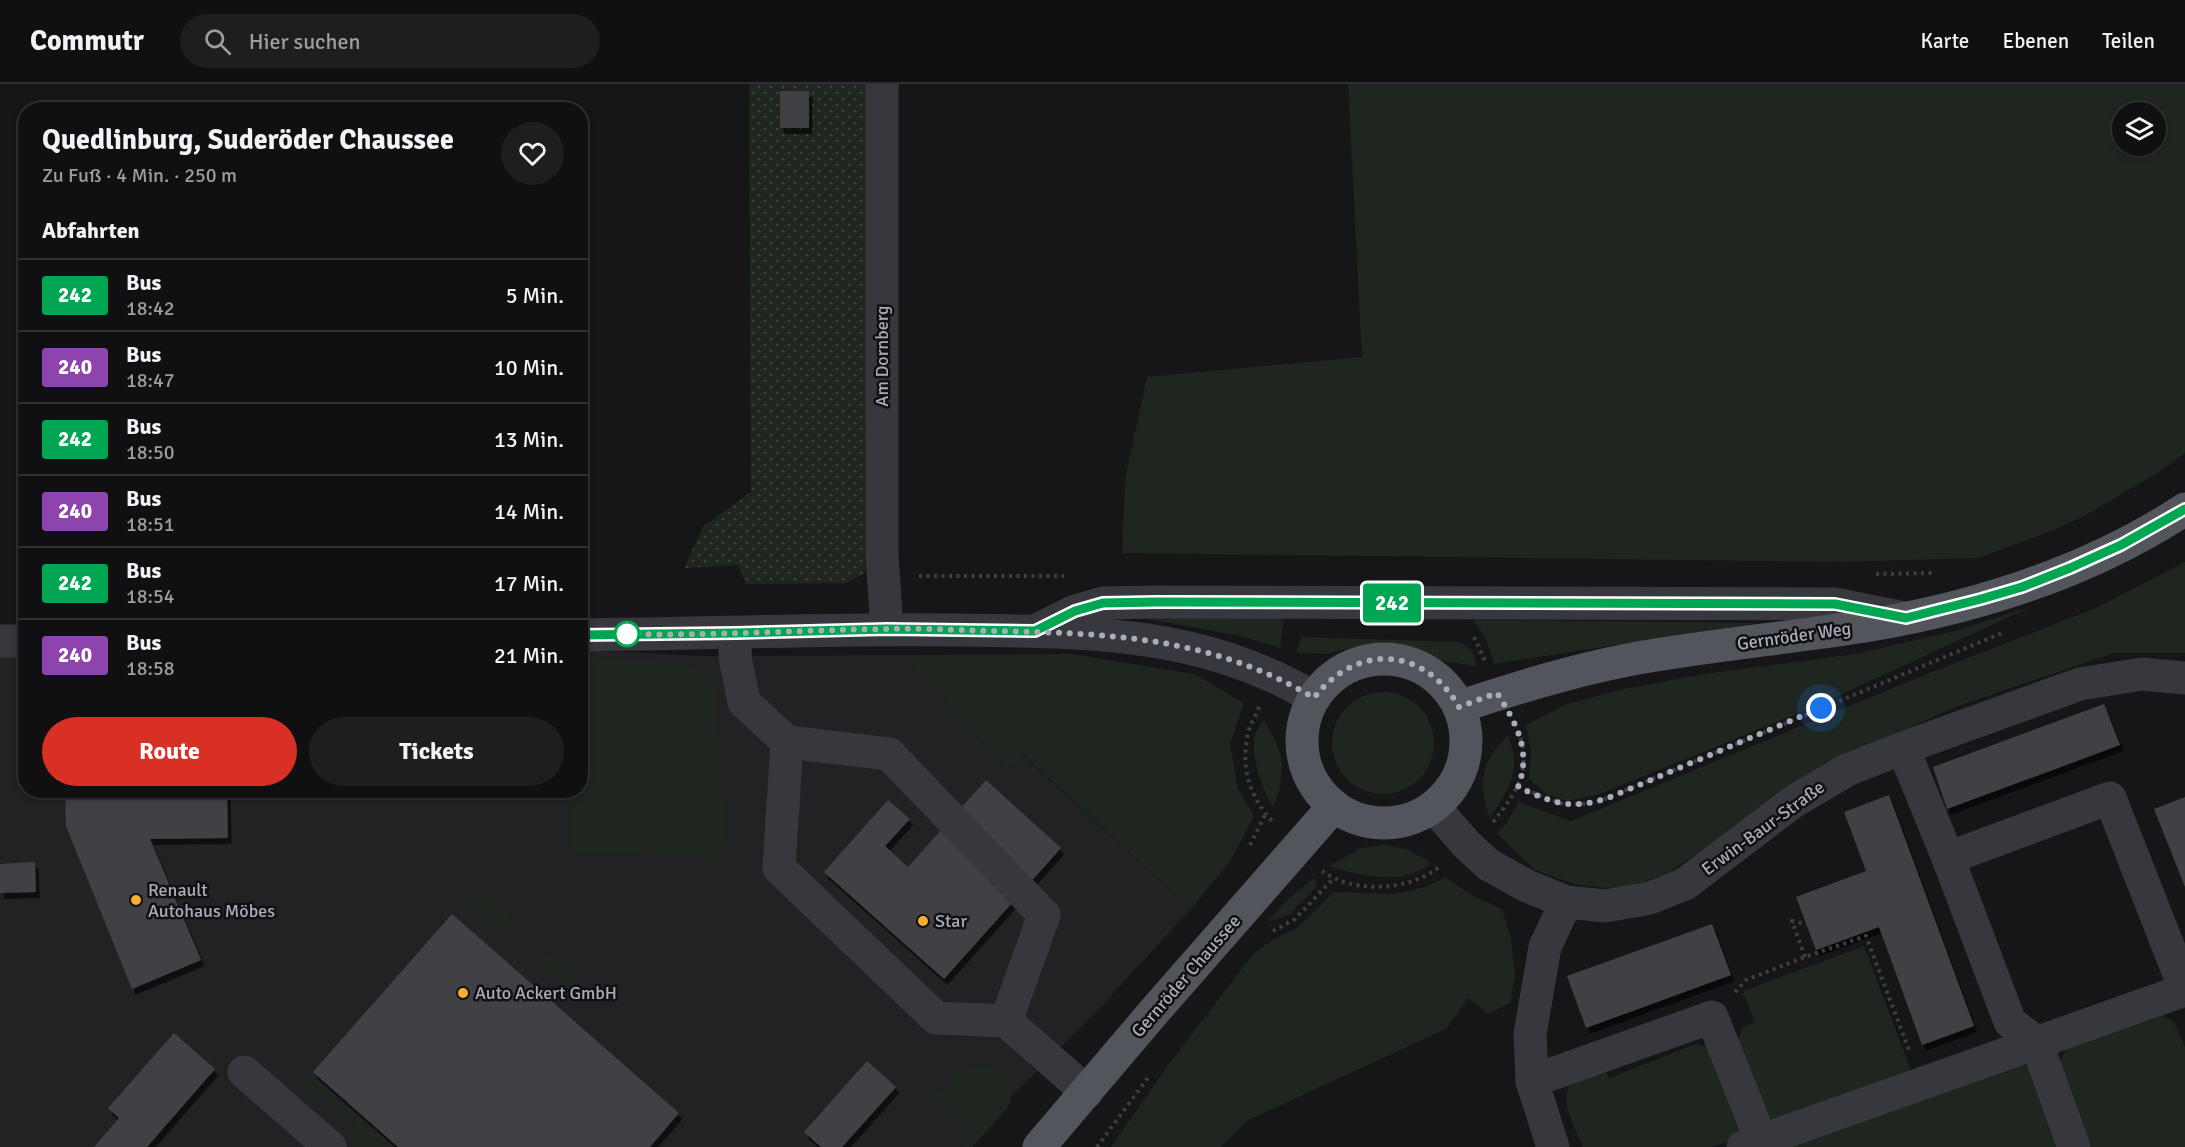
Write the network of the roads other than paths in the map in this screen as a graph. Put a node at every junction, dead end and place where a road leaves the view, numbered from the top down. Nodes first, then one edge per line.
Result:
1 (882, 84) edge
2 (2185, 509) edge
3 (1906, 618) junction
4 (887, 629) junction
5 (1035, 631) junction
6 (736, 633) junction
7 (588, 635) edge
8 (0, 641) edge
9 (18, 641) edge
10 (2185, 678) edge
11 (1314, 698) junction
12 (1459, 707) junction
13 (787, 742) junction
14 (1903, 748) junction
15 (1334, 806) junction
16 (1434, 807) junction
17 (1947, 858) junction
18 (1566, 902) junction
19 (2185, 989) edge
20 (1006, 1021) junction
21 (2036, 1042) junction
22 (244, 1072) dead end
23 (1532, 1081) junction
24 (1087, 1092) junction
25 (1752, 1144) edge
26 (330, 1147) edge
27 (1039, 1147) edge
28 (1553, 1147) edge
29 (2074, 1147) edge

1 - 4 street, Am Dornberg
2 - 3 main road, Gernröder Weg
3 - 5 street
3 - 12 main road, Gernröder Weg
4 - 5 street
4 - 6 street
5 - 11 street
6 - 7 street
6 - 13 street
8 - 9 street
10 - 14 street, Erwin-Baur-Straße
11 - 12 main road
11 - 15 main road
12 - 16 main road
13 - 20 street
13 - 20 street
14 - 17 street
14 - 18 street, Erwin-Baur-Straße
15 - 16 main road
15 - 24 main road, Gernröder Chaussee
16 - 18 street, Erwin-Baur-Straße
17 - 19 street
17 - 21 street
18 - 23 street
19 - 21 street
20 - 24 street
21 - 25 street
21 - 29 street
22 - 26 street
23 - 25 street
23 - 28 street
24 - 27 main road, Gernröder Chaussee

